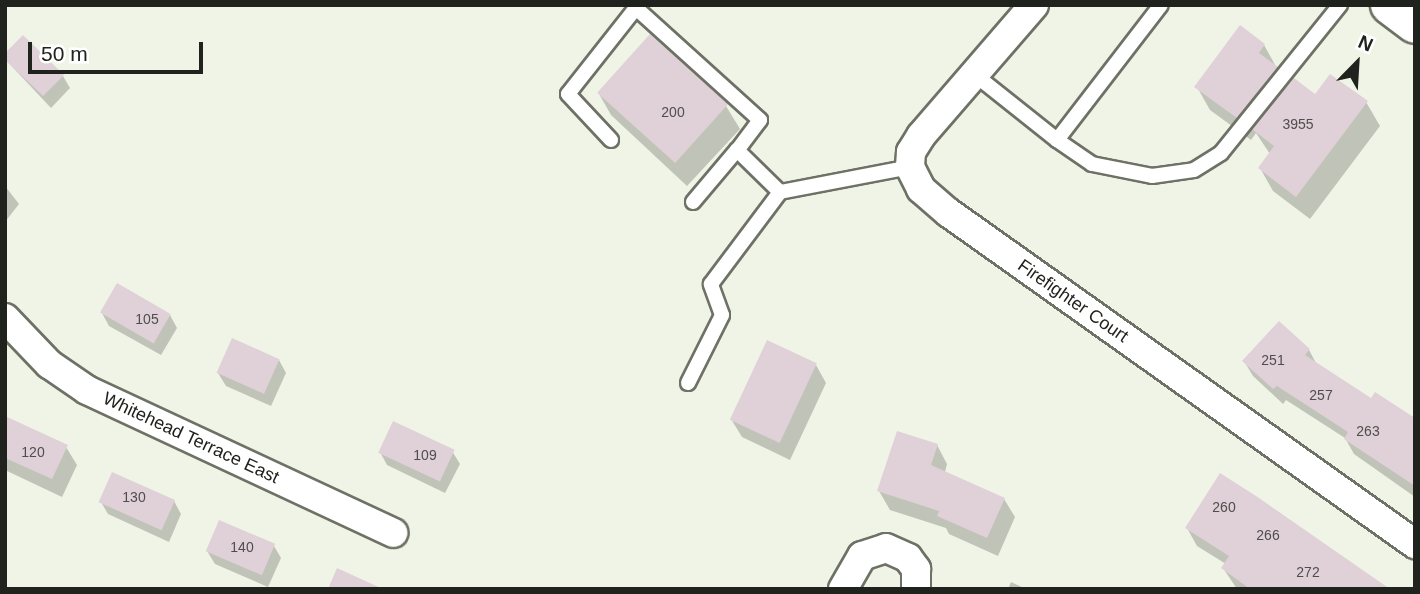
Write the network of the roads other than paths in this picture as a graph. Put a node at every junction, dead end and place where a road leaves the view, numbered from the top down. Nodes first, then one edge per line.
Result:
1 (1034, 5) edge
2 (1161, 5) edge
3 (1340, 5) edge
4 (1390, 5) edge
5 (1415, 24) edge
6 (974, 74) junction
7 (611, 140) dead end
8 (1057, 140) junction
9 (737, 150) junction
10 (910, 167) junction
11 (780, 192) junction
12 (693, 202) dead end
13 (5, 318) edge
14 (688, 383) dead end
15 (393, 533) dead end
16 (1415, 544) edge
17 (843, 589) edge
18 (916, 589) edge

1 - 6 street
2 - 8 lane
3 - 8 lane
4 - 5 highway
6 - 8 lane
6 - 10 street
7 - 9 lane
9 - 11 lane
9 - 12 lane
10 - 11 lane
10 - 16 street, Firefighter Court
11 - 14 lane
13 - 15 street, Whitehead Terrace East
17 - 18 street

